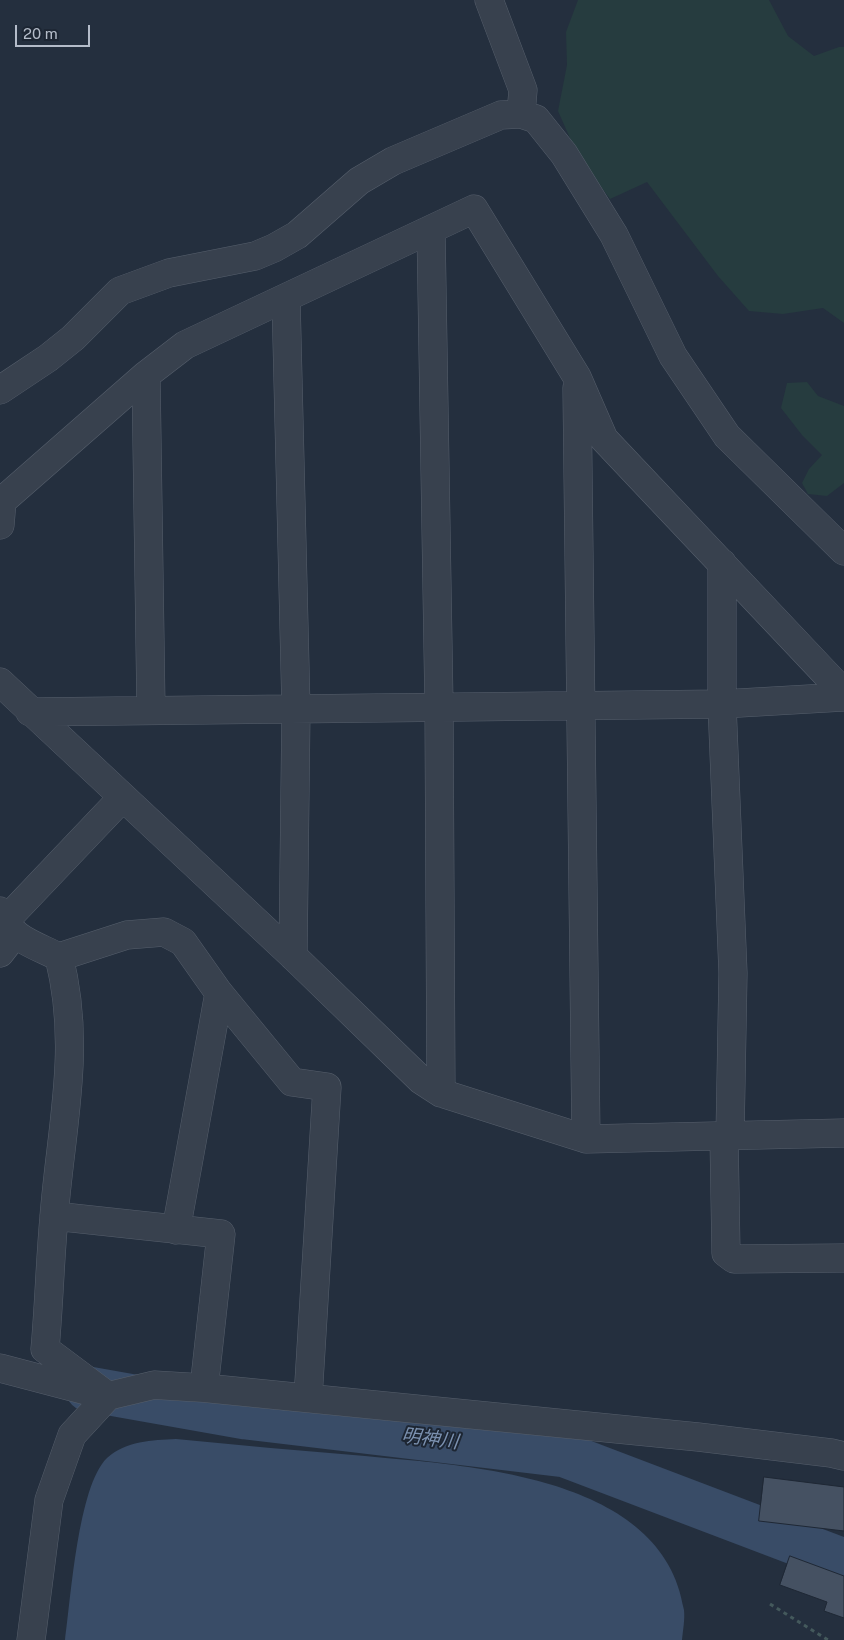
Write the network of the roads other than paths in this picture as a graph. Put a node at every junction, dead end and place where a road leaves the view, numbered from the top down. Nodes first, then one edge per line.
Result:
1 (490, 0) edge
2 (521, 114) junction
3 (431, 230) junction
4 (286, 298) junction
5 (146, 375) junction
6 (577, 377) junction
7 (0, 390) edge
8 (0, 525) edge
9 (844, 551) edge
10 (722, 562) junction
11 (0, 682) edge
12 (844, 693) edge
13 (844, 697) edge
14 (722, 704) junction
15 (439, 706) junction
16 (582, 706) junction
17 (151, 709) junction
18 (296, 709) junction
19 (30, 712) junction
20 (122, 798) junction
21 (4, 929) edge
22 (293, 956) junction
23 (58, 957) junction
24 (219, 993) junction
25 (441, 1093) junction
26 (844, 1133) edge
27 (727, 1136) junction
28 (586, 1139) junction
29 (54, 1216) junction
30 (176, 1230) junction
31 (844, 1258) edge
32 (0, 1368) edge
33 (204, 1388) junction
34 (108, 1396) junction
35 (308, 1398) junction
36 (844, 1456) edge
37 (31, 1640) edge

1 - 2 street
2 - 7 street
2 - 9 street
3 - 4 street
3 - 6 street
3 - 15 street
4 - 5 street
4 - 18 street
5 - 8 street
5 - 17 street
6 - 10 street
6 - 16 street
10 - 12 street
10 - 14 street
11 - 19 street
13 - 14 street
14 - 16 street
14 - 27 street
15 - 16 street
15 - 18 street
15 - 25 street
16 - 28 street
17 - 18 street
17 - 19 street
18 - 22 street
19 - 20 street
20 - 21 street
20 - 22 street
21 - 23 street
22 - 25 street
23 - 24 street
23 - 29 street
24 - 30 street
24 - 35 street
25 - 28 street
26 - 27 street
27 - 28 street
27 - 31 street
29 - 30 street
29 - 34 street
30 - 33 street
32 - 34 street
33 - 34 street
33 - 35 street
34 - 37 street
35 - 36 street

